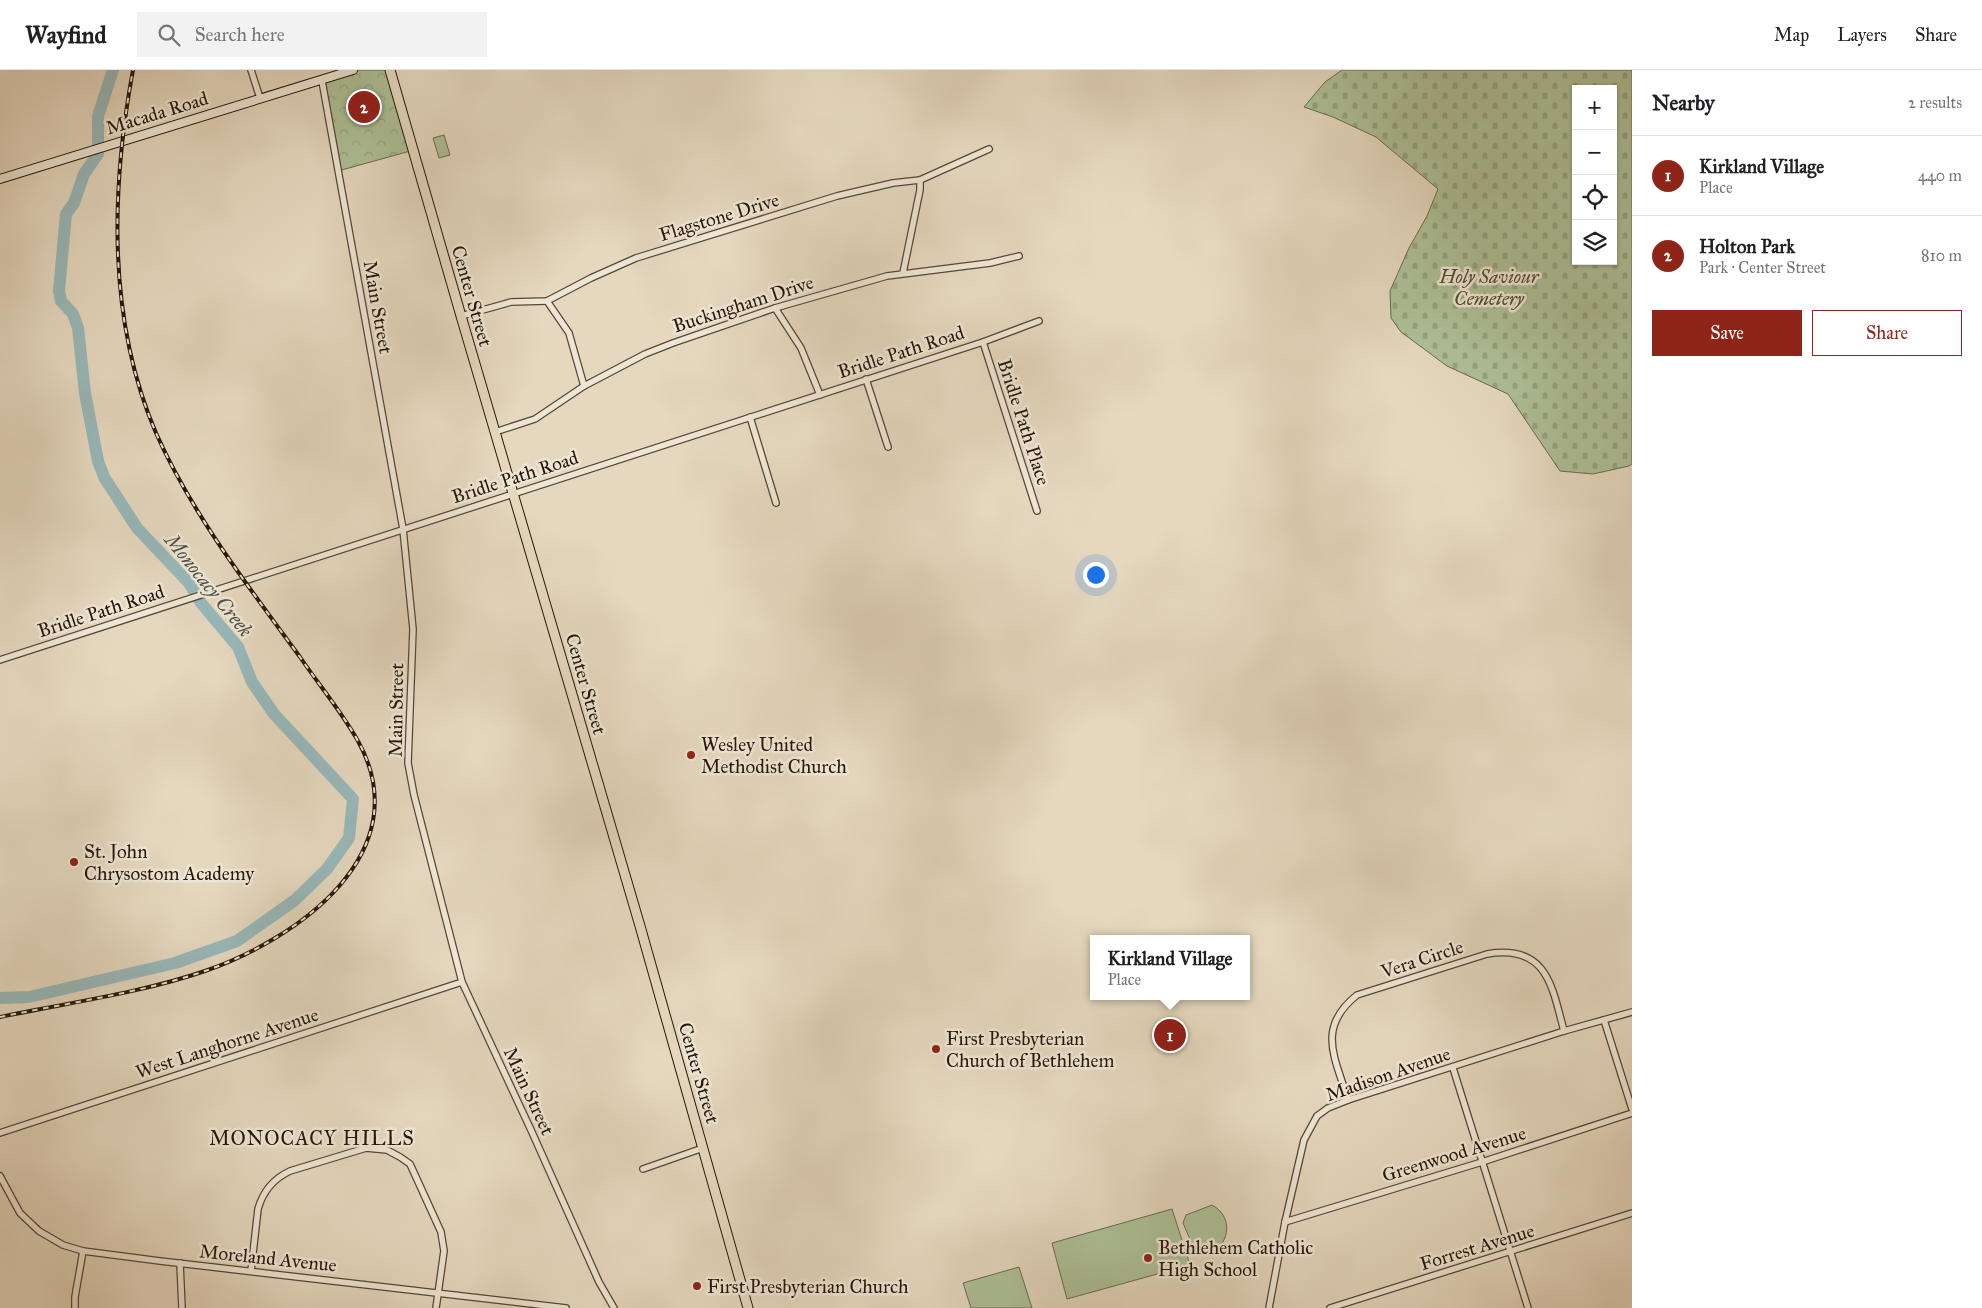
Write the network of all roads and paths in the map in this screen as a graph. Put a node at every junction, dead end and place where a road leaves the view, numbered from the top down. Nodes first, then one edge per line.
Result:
1 (251, 70) edge
2 (353, 70) edge
3 (390, 70) edge
4 (322, 81) junction
5 (260, 98) junction
6 (989, 149) dead end
7 (0, 179) edge
8 (920, 180) junction
9 (1019, 256) dead end
10 (903, 273) junction
11 (547, 301) junction
12 (775, 308) junction
13 (461, 316) junction
14 (1039, 321) dead end
15 (983, 342) junction
16 (866, 379) junction
17 (584, 386) junction
18 (820, 395) junction
19 (750, 417) junction
20 (495, 432) junction
21 (888, 447) dead end
22 (513, 494) junction
23 (776, 503) dead end
24 (1037, 511) dead end
25 (403, 529) junction
26 (0, 660) edge
27 (462, 982) junction
28 (1632, 1012) edge
29 (1604, 1020) junction
30 (1564, 1031) junction
31 (1452, 1068) junction
32 (1348, 1100) junction
33 (1632, 1109) edge
34 (1632, 1113) edge
35 (0, 1133) edge
36 (703, 1148) junction
37 (1482, 1162) junction
38 (643, 1169) dead end
39 (0, 1176) edge
40 (1632, 1213) edge
41 (1285, 1222) junction
42 (84, 1251) junction
43 (1511, 1252) junction
44 (180, 1263) junction
45 (251, 1271) junction
46 (438, 1293) junction
47 (75, 1308) edge
48 (182, 1308) edge
49 (436, 1308) edge
50 (566, 1308) edge
51 (614, 1308) edge
52 (748, 1308) edge
53 (1269, 1308) edge
54 (1330, 1308) edge
55 (1528, 1308) edge

1 - 5 street
2 - 4 street, Macada Road
3 - 13 main road, Center Street
4 - 5 street, Macada Road
4 - 25 street, Main Street
5 - 7 street, Macada Road
6 - 8 street, Flagstone Drive
8 - 10 street
8 - 11 street, Flagstone Drive
9 - 10 street, Buckingham Drive
10 - 12 street, Buckingham Drive
11 - 13 street, Flagstone Drive
11 - 17 street
12 - 17 street, Buckingham Drive
12 - 18 street
13 - 20 main road, Center Street
14 - 15 street, Bridle Path Road
15 - 16 street, Bridle Path Road
15 - 24 street, Bridle Path Place
16 - 18 street, Bridle Path Road
16 - 21 street
17 - 20 street, Buckingham Drive
18 - 19 street, Bridle Path Road
19 - 22 street, Bridle Path Road
19 - 23 street
20 - 22 main road, Center Street
22 - 25 street, Bridle Path Road
22 - 36 main road, Center Street
25 - 26 street, Bridle Path Road
25 - 27 street, Main Street
27 - 35 street, West Langhorne Avenue
27 - 51 street, Main Street
28 - 29 street, Madison Avenue
29 - 30 street, Madison Avenue
29 - 33 street
30 - 31 street, Madison Avenue
30 - 32 street, Vera Circle
31 - 32 street, Madison Avenue
31 - 37 street
32 - 41 street, Madison Avenue
34 - 37 street, Greenwood Avenue
36 - 38 street
36 - 52 main road, Center Street
37 - 41 street, Greenwood Avenue
37 - 43 street
39 - 42 street, Moreland Avenue
40 - 43 street, Forrest Avenue
41 - 53 street, Madison Avenue
42 - 44 street, Moreland Avenue
42 - 47 street
43 - 54 street, Forrest Avenue
43 - 55 street
44 - 45 street, Moreland Avenue
44 - 48 street
45 - 46 street, Moreland Avenue
45 - 46 street
46 - 49 street
46 - 50 street, Moreland Avenue

